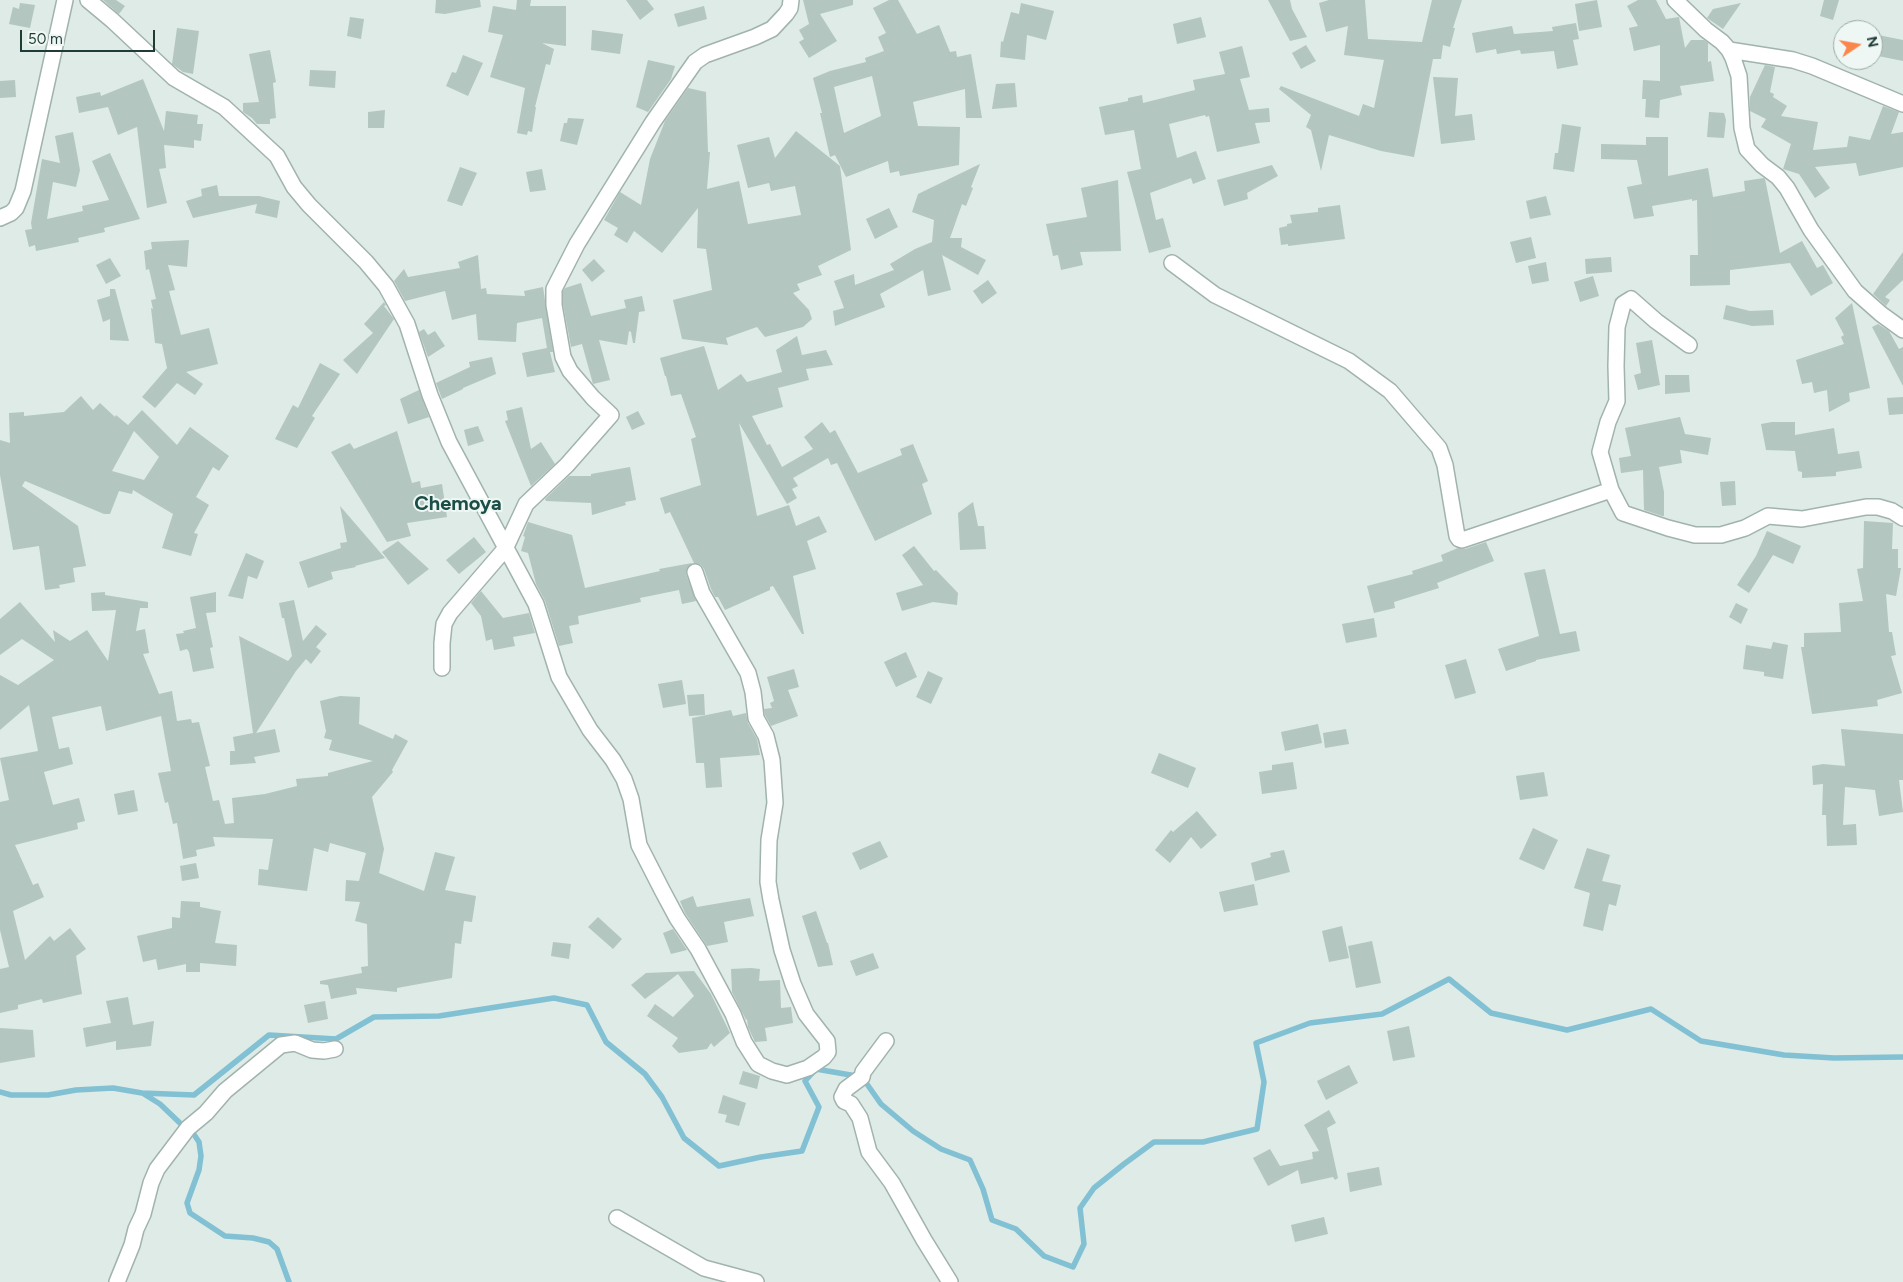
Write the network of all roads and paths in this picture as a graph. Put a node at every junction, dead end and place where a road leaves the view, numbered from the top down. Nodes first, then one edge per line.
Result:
1 (65, 0) edge
2 (88, 0) edge
3 (791, 0) edge
4 (1675, 0) edge
5 (1729, 50) junction
6 (1903, 104) edge
7 (0, 218) edge
8 (1172, 263) dead end
9 (1903, 330) edge
10 (1689, 345) dead end
11 (1611, 490) junction
12 (1903, 518) edge
13 (505, 549) junction
14 (695, 572) dead end
15 (442, 668) dead end
16 (886, 1041) dead end
17 (335, 1049) dead end
18 (617, 1218) dead end
19 (116, 1282) edge
20 (756, 1282) edge
21 (950, 1282) edge

1 - 7 street
2 - 13 street
3 - 13 street
4 - 5 street
5 - 6 street
5 - 9 street
8 - 11 street
10 - 11 street
11 - 12 street
13 - 14 street
13 - 15 street
16 - 21 street
17 - 19 street
18 - 20 street

